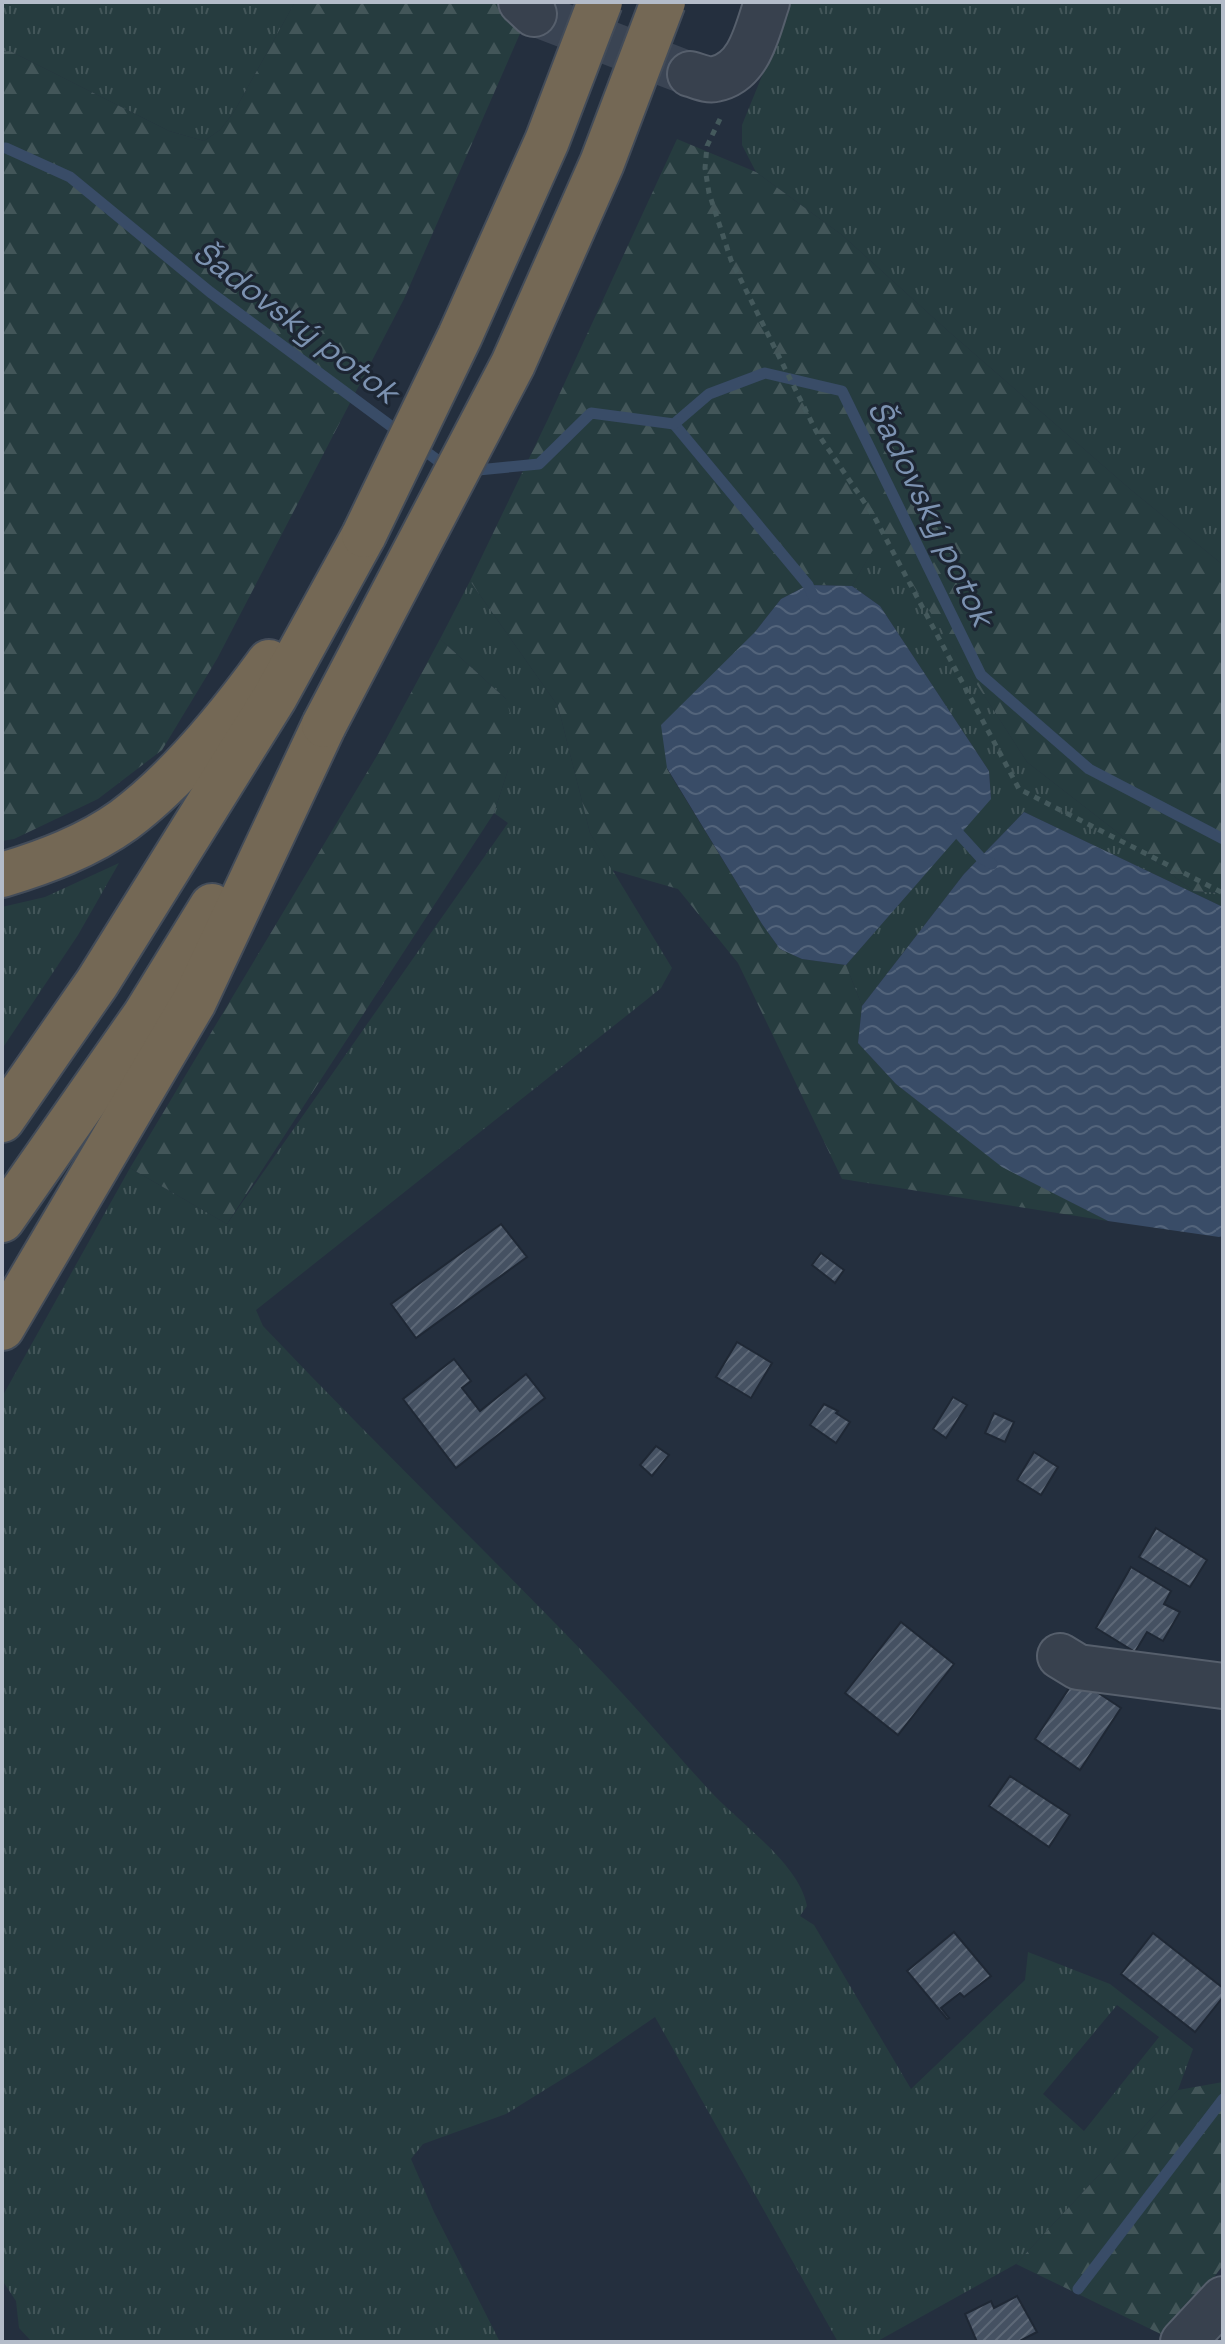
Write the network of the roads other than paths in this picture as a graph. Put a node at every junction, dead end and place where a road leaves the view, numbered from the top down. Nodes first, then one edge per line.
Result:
1 (600, 2) edge
2 (663, 2) edge
3 (767, 2) edge
4 (690, 74) tunnel mouth
5 (264, 691) junction
6 (324, 725) junction
7 (2, 875) edge
8 (2, 1120) edge
9 (2, 1220) edge
10 (2, 1328) edge
11 (1060, 1656) dead end
12 (1223, 1686) edge
13 (1223, 2299) edge
14 (1183, 2342) edge

1 - 5 highway, bridge
2 - 6 highway, bridge
3 - 4 street
5 - 7 highway
5 - 8 highway
6 - 9 highway
6 - 10 highway
11 - 12 street
13 - 14 street

